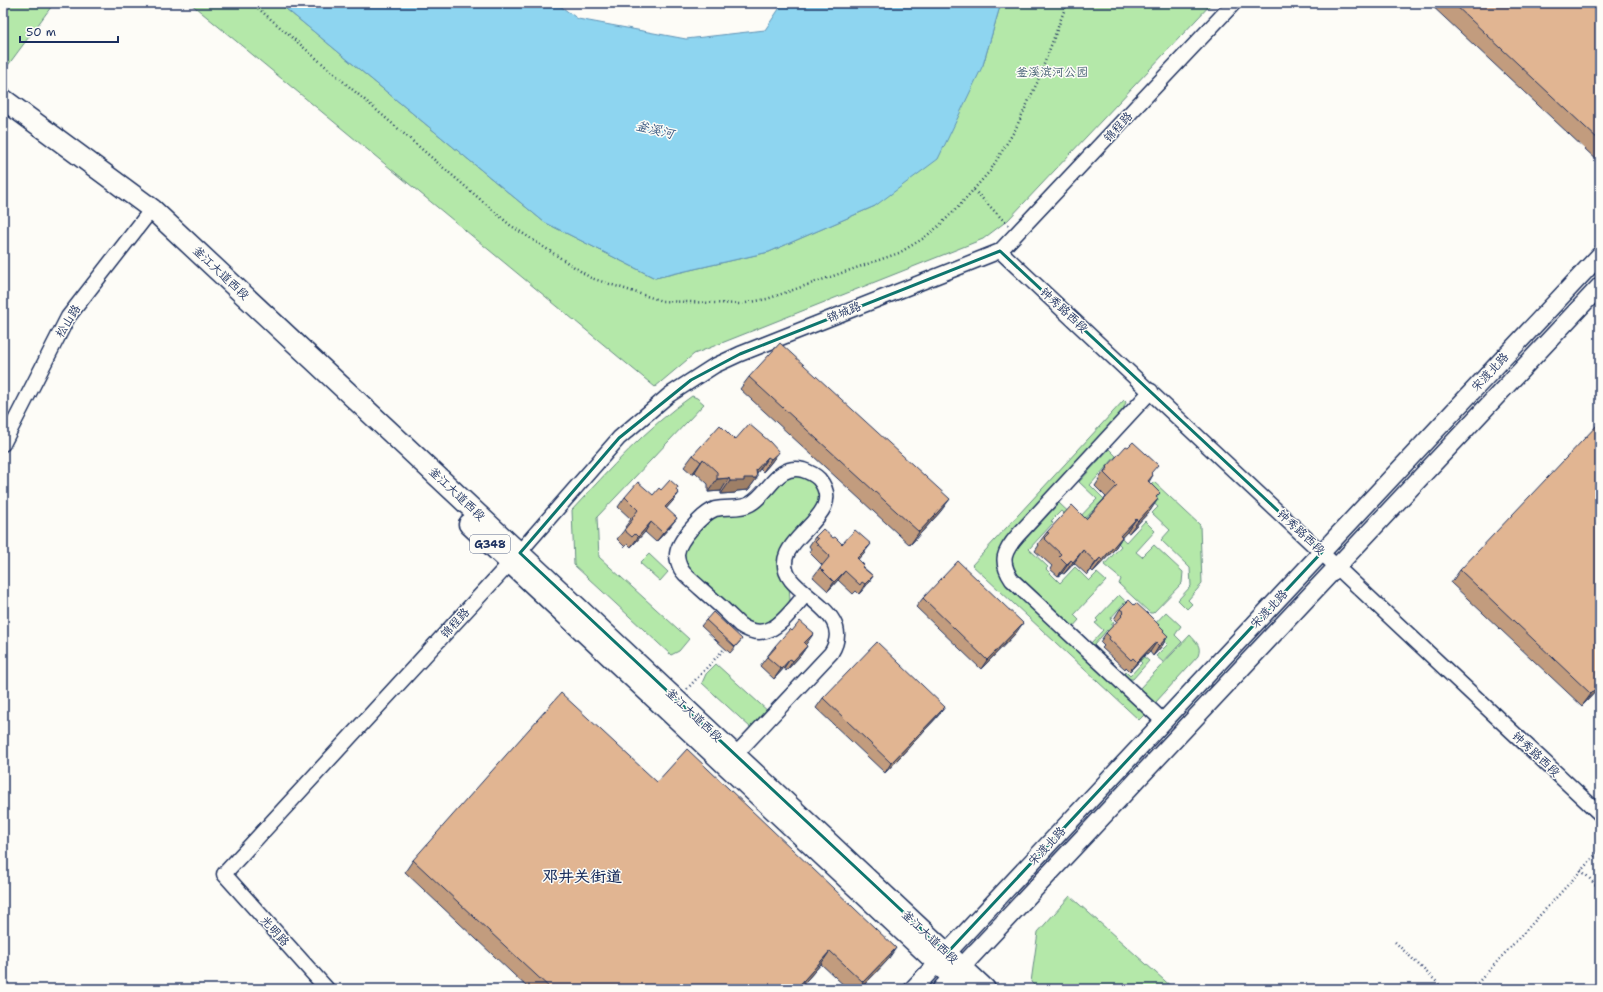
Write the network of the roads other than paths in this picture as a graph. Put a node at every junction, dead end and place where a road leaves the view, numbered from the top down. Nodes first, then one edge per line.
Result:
1 (1234, 3) edge
2 (3, 99) edge
3 (3, 116) edge
4 (148, 214) junction
5 (1000, 251) junction
6 (1600, 255) edge
7 (1600, 286) edge
8 (691, 380) joint
9 (1151, 391) junction
10 (3, 444) edge
11 (1322, 552) junction
12 (515, 558) junction
13 (1338, 566) junction
14 (806, 594) junction
15 (1164, 721) junction
16 (736, 754) junction
17 (1600, 814) edge
18 (224, 874) joint
19 (942, 958) junction
20 (955, 981) edge
21 (327, 989) edge
22 (913, 989) edge
23 (985, 989) edge

1 - 5 street, 锦程路
2 - 4 highway, 釜江大道西段 / G348
3 - 4 highway, 釜江大道西段 / G348
4 - 10 street, 松山路
4 - 12 highway, 釜江大道西段 / G348
5 - 8 street, 锦城路
5 - 9 street, 钟秀路西段
6 - 11 main road, 宋渡北路
7 - 13 main road, 宋渡北路
8 - 12 street, 锦程路
9 - 11 street, 钟秀路西段
9 - 15 street
11 - 13 street, 钟秀路西段
11 - 15 main road, 宋渡北路
12 - 16 highway, 釜江大道西段 / G348
12 - 18 street, 锦程路
12 - 19 highway, 釜江大道西段 / G348
13 - 17 street, 钟秀路西段
13 - 20 main road, 宋渡北路
14 - 14 street
14 - 16 street
15 - 19 main road, 宋渡北路
16 - 19 highway, 釜江大道西段 / G348
18 - 21 street, 光明路
19 - 20 highway, 釜江大道西段 / G348
19 - 22 main road, 宋渡北路
20 - 23 highway, 釜江大道西段 / G348

